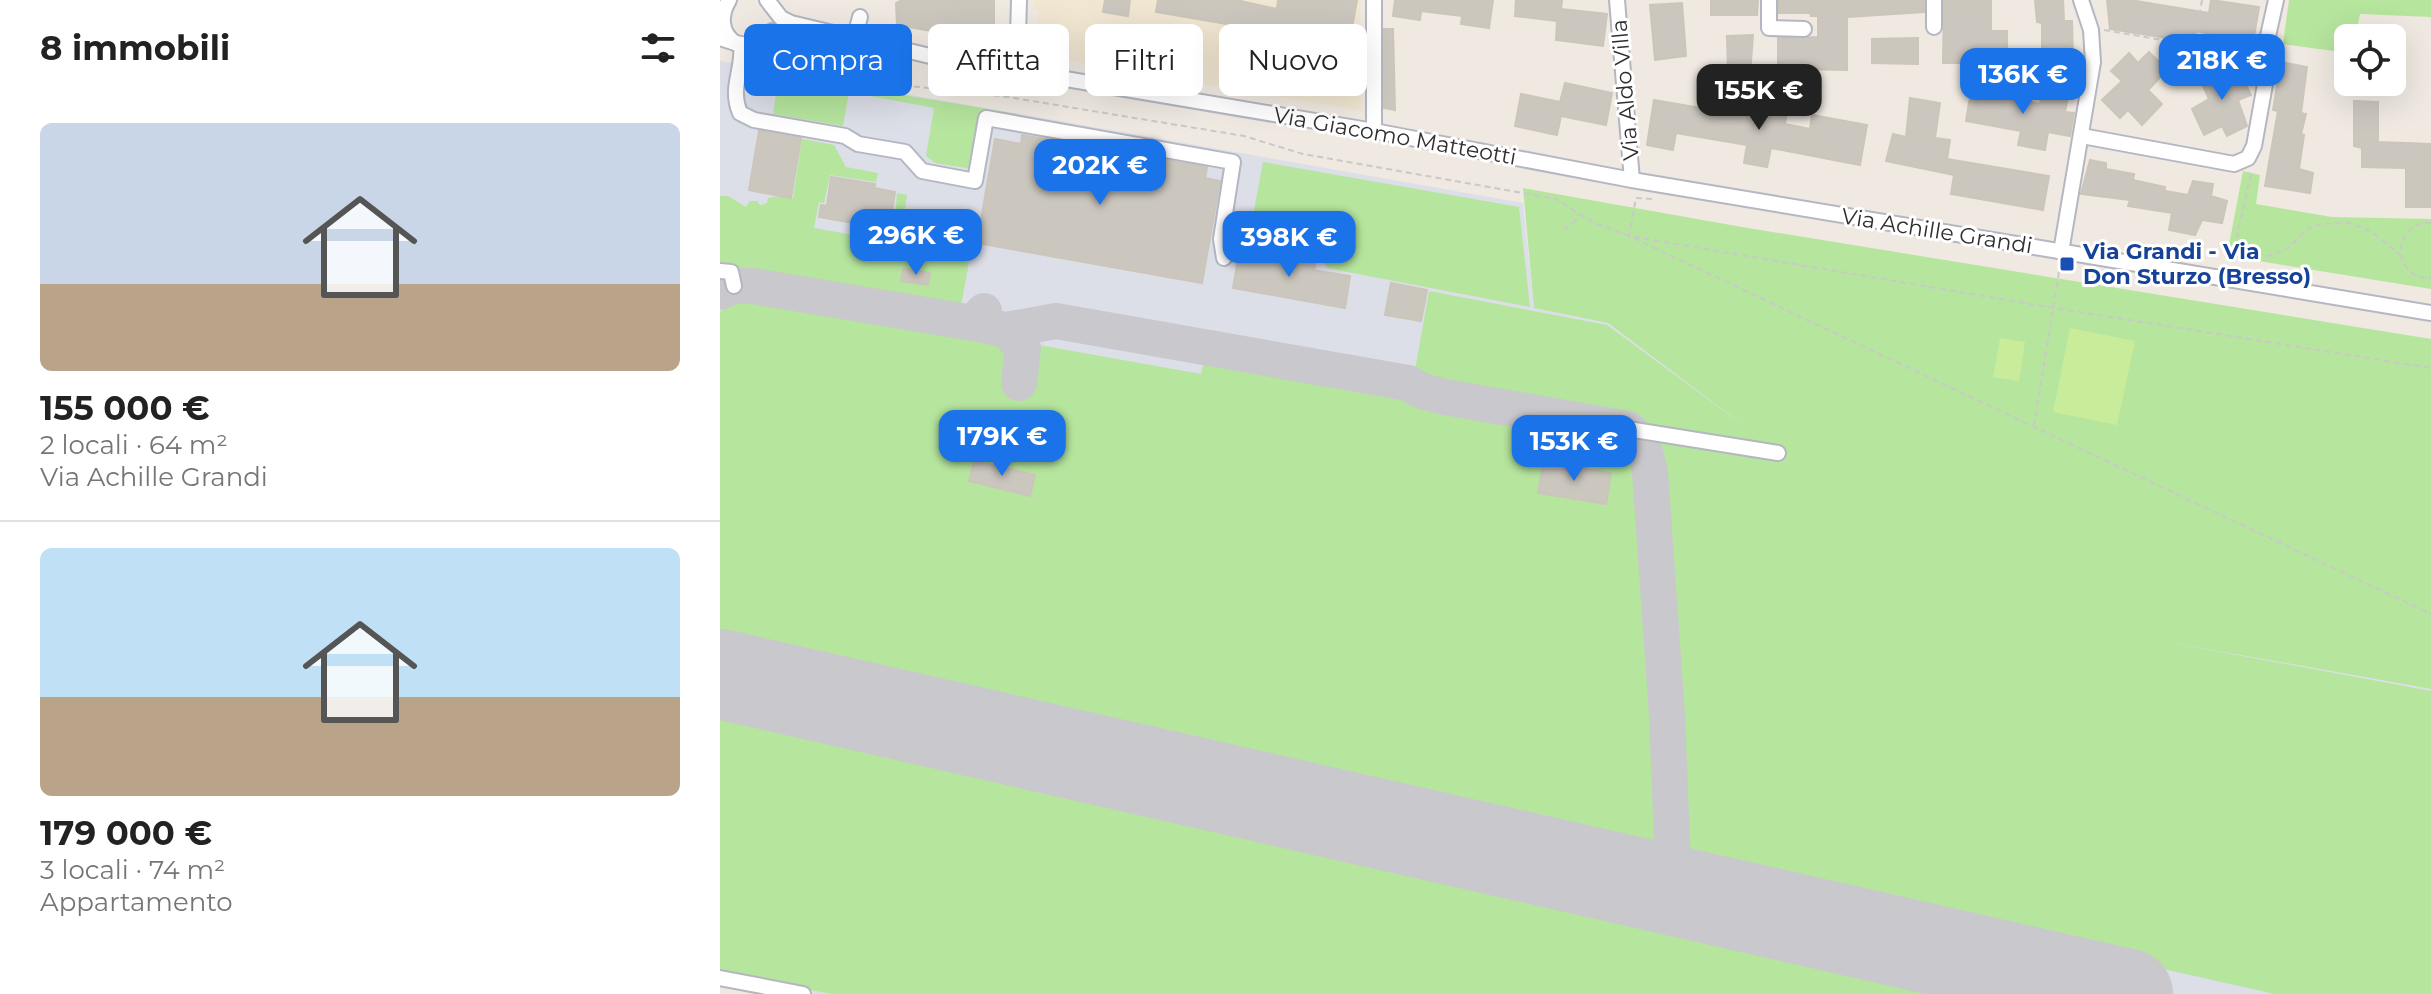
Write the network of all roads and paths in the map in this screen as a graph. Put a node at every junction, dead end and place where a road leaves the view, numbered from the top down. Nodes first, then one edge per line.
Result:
1 (1019, 0) edge
2 (1374, 0) edge
3 (1617, 0) edge
4 (1769, 0) edge
5 (1934, 0) edge
6 (2081, 0) edge
7 (2202, 0) edge
8 (2276, 0) edge
9 (770, 4) edge
10 (724, 7) edge
11 (809, 12) dead end
12 (860, 17) dead end
13 (1019, 23) edge
14 (774, 24) edge
15 (796, 24) edge
16 (804, 24) edge
17 (858, 24) edge
18 (1934, 27) dead end
19 (1804, 29) dead end
20 (2091, 30) junction
21 (720, 38) edge
22 (2194, 45) junction
23 (744, 48) edge
24 (739, 49) junction
25 (2221, 50) joint
26 (2267, 59) junction
27 (1069, 79) edge
28 (1374, 131) junction
29 (2082, 136) junction
30 (2248, 158) junction
31 (1632, 180) junction
32 (1654, 184) junction
33 (1578, 213) junction
34 (2431, 223) edge
35 (1564, 229) dead end
36 (1629, 236) junction
37 (1221, 239) junction
38 (2400, 255) junction
39 (1224, 258) dead end
40 (2061, 259) junction
41 (720, 271) edge
42 (2431, 278) edge
43 (734, 286) dead end
44 (1311, 301) dead end
45 (2054, 308) junction
46 (2431, 313) edge
47 (2431, 368) edge
48 (2034, 427) junction
49 (1628, 429) dead end
50 (1778, 453) dead end
51 (2431, 614) edge
52 (720, 978) edge
53 (803, 994) edge

1 - 13 street
2 - 28 street
3 - 31 street, Via Aldo Villa
4 - 19 street
5 - 18 street
6 - 20 street
7 - 22 path
8 - 26 street
9 - 14 street
9 - 15 street, Via Giacomo Matteotti
10 - 24 street
11 - 16 street
12 - 17 street
20 - 22 path
20 - 29 street
21 - 24 street
22 - 25 path
23 - 24 street, Via Giacomo Matteotti
24 - 33 path
24 - 37 street
25 - 26 street
26 - 30 street
27 - 28 street, Via Giacomo Matteotti
28 - 31 street, Via Giacomo Matteotti
29 - 30 street
29 - 40 street
30 - 38 path
31 - 32 street, Via Achille Grandi
32 - 36 path
32 - 40 street, Via Achille Grandi
33 - 35 path
33 - 36 path
34 - 38 path
36 - 45 path
36 - 48 path
37 - 39 street
37 - 44 path
38 - 42 path
40 - 45 path
40 - 46 street, Via Achille Grandi
41 - 43 street
45 - 47 path
45 - 48 path
48 - 51 path
49 - 50 street
52 - 53 street

